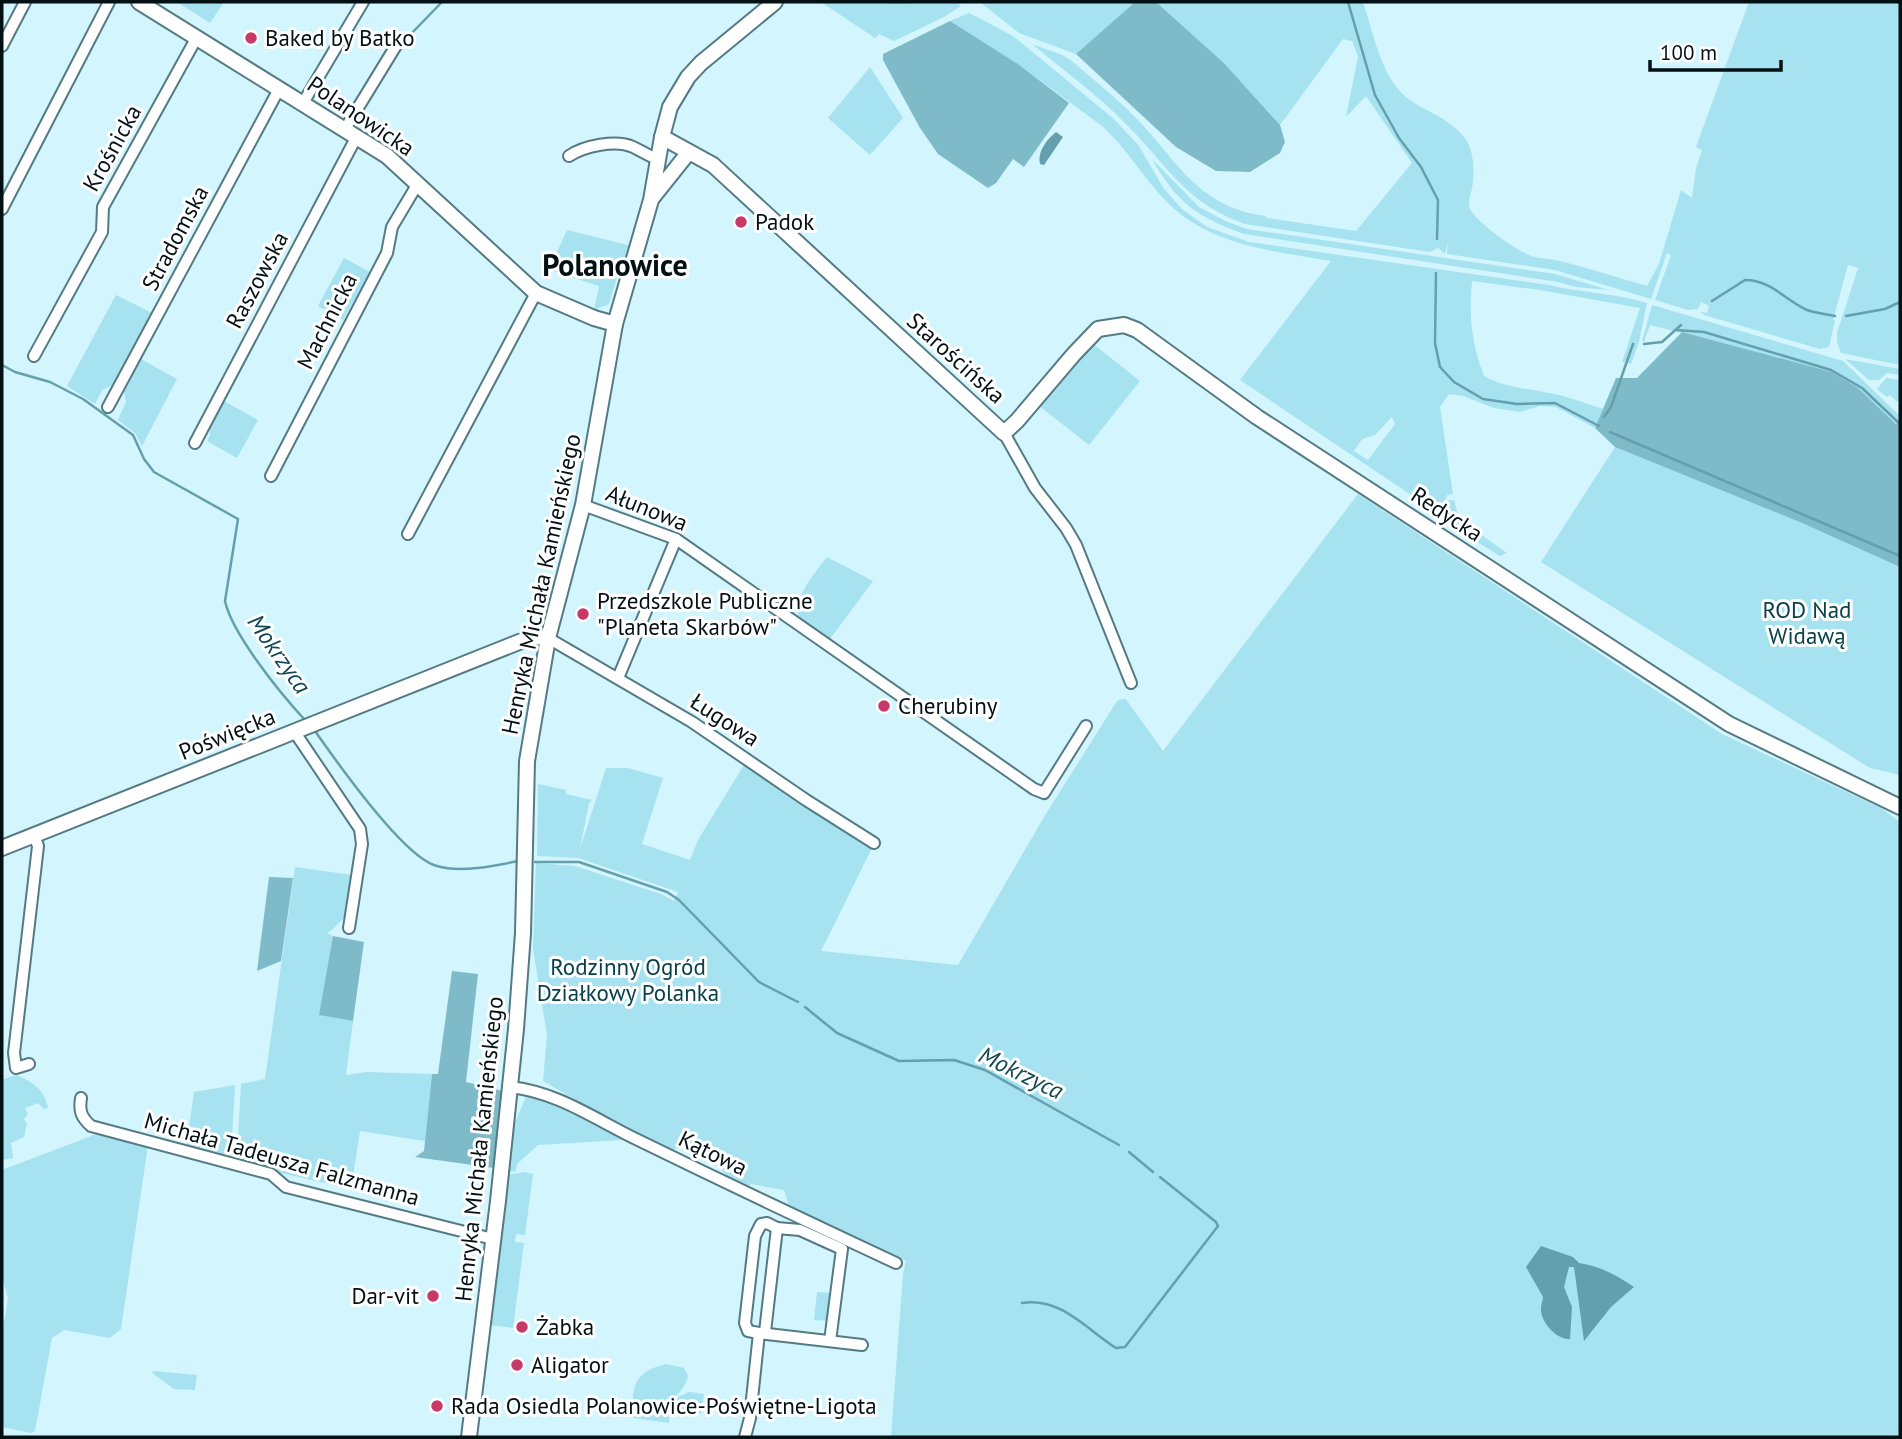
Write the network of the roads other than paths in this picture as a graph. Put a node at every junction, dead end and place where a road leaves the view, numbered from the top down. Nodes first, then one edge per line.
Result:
1 (25, 2) edge
2 (109, 2) edge
3 (139, 2) edge
4 (363, 2) edge
5 (775, 2) edge
6 (197, 37) junction
7 (397, 44) dead end
8 (2, 46) edge
9 (279, 89) junction
10 (303, 103) junction
11 (351, 133) junction
12 (662, 137) junction
13 (690, 152) junction
14 (569, 156) dead end
15 (658, 159) junction
16 (417, 185) junction
17 (651, 200) junction
18 (2, 209) edge
19 (536, 293) junction
20 (615, 324) junction
21 (34, 356) dead end
22 (108, 407) dead end
23 (1004, 433) junction
24 (195, 443) dead end
25 (271, 476) dead end
26 (583, 505) junction
27 (408, 534) dead end
28 (676, 539) junction
29 (548, 638) junction
30 (618, 678) junction
31 (1131, 683) dead end
32 (1086, 726) dead end
33 (294, 731) junction
34 (1900, 807) edge
35 (34, 835) junction
36 (874, 843) dead end
37 (2, 848) edge
38 (349, 928) dead end
39 (29, 1064) dead end
40 (510, 1087) junction
41 (81, 1098) dead end
42 (777, 1228) junction
43 (493, 1239) junction
44 (896, 1263) dead end
45 (762, 1333) junction
46 (830, 1341) junction
47 (862, 1345) dead end
48 (468, 1437) edge
49 (745, 1437) edge

1 - 8 street
2 - 18 street
3 - 6 street, Polanowicka
4 - 10 street
5 - 12 street, Henryka Michała Kamieńskiego
6 - 9 street, Polanowicka
6 - 21 street, Krośnicka
7 - 11 street, Raszowska
9 - 10 street, Polanowicka
9 - 22 street, Stradomska
10 - 11 street, Polanowicka
11 - 16 street, Polanowicka
11 - 24 street, Raszowska
12 - 13 street, Starościńska
12 - 15 street, Henryka Michała Kamieńskiego
13 - 17 street
13 - 23 street, Starościńska
14 - 15 street
15 - 17 street, Henryka Michała Kamieńskiego
16 - 19 street, Polanowicka
16 - 25 street, Machnicka
17 - 20 street, Henryka Michała Kamieńskiego
19 - 20 street, Polanowicka
19 - 27 street
20 - 26 street, Henryka Michała Kamieńskiego
23 - 31 street, Starościńska
23 - 34 street, Redycka
26 - 28 street, Ałunowa
26 - 29 street, Henryka Michała Kamieńskiego
28 - 30 street
28 - 32 street, Ałunowa
29 - 30 street, Ługowa
29 - 33 street, Poświęcka
29 - 40 street, Henryka Michała Kamieńskiego
30 - 36 street, Ługowa
33 - 35 street, Poświęcka
33 - 38 street
35 - 37 street, Poświęcka
35 - 39 street
40 - 43 street, Henryka Michała Kamieńskiego
40 - 44 street, Kątowa
41 - 43 street, Michała Tadeusza Falzmanna
42 - 45 street
42 - 45 street
42 - 46 street
43 - 48 street, Henryka Michała Kamieńskiego
45 - 46 street
45 - 49 street
46 - 47 street

